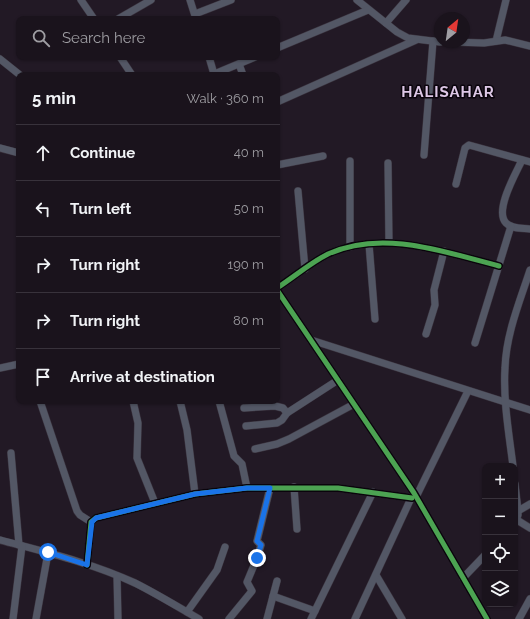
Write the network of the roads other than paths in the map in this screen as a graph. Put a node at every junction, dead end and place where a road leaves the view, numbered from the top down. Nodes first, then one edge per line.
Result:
1 (81, 0) edge
2 (151, 0) edge
3 (190, 0) edge
4 (231, 0) edge
5 (357, 0) edge
6 (406, 0) edge
7 (506, 0) edge
8 (368, 10) junction
9 (92, 16) edge
10 (123, 16) edge
11 (196, 16) edge
12 (198, 16) edge
13 (386, 23) junction
14 (416, 40) junction
15 (434, 41) edge
16 (496, 41) junction
17 (470, 43) edge
18 (530, 46) edge
19 (280, 47) edge
20 (435, 48) edge
21 (0, 59) edge
22 (122, 60) edge
23 (210, 60) edge
24 (248, 60) edge
25 (239, 64) junction
26 (16, 72) edge
27 (130, 72) edge
28 (212, 72) edge
29 (220, 72) edge
30 (242, 72) edge
31 (280, 101) edge
32 (0, 148) edge
33 (16, 152) edge
34 (424, 155) dead end
35 (322, 156) dead end
36 (350, 160) dead end
37 (522, 160) junction
38 (530, 162) edge
39 (388, 163) dead end
40 (280, 164) edge
41 (456, 184) dead end
42 (298, 192) dead end
43 (511, 226) junction
44 (530, 229) edge
45 (369, 244) junction
46 (389, 244) junction
47 (350, 247) junction
48 (444, 251) junction
49 (499, 266) junction
50 (305, 269) junction
51 (530, 270) edge
52 (280, 287) edge
53 (280, 294) edge
54 (376, 319) dead end
55 (426, 334) dead end
56 (311, 340) junction
57 (475, 343) dead end
58 (16, 365) edge
59 (0, 368) edge
60 (338, 380) junction
61 (468, 391) junction
62 (506, 403) junction
63 (41, 404) edge
64 (133, 404) edge
65 (181, 404) edge
66 (220, 404) edge
67 (354, 404) junction
68 (244, 408) dead end
69 (530, 410) edge
70 (287, 413) junction
71 (246, 426) dead end
72 (256, 449) dead end
73 (11, 453) dead end
74 (513, 463) edge
75 (294, 487) junction
76 (247, 488) junction
77 (270, 488) junction
78 (373, 492) junction
79 (195, 494) junction
80 (414, 496) junction
81 (155, 503) junction
82 (530, 504) edge
83 (518, 511) edge
84 (92, 522) junction
85 (518, 522) edge
86 (530, 528) edge
87 (297, 529) dead end
88 (0, 540) edge
89 (20, 545) junction
90 (225, 547) dead end
91 (48, 552) junction
92 (482, 558) edge
93 (87, 565) junction
94 (376, 575) junction
95 (117, 576) junction
96 (463, 578) junction
97 (277, 581) dead end
98 (273, 596) junction
99 (530, 599) edge
100 (314, 611) junction
101 (187, 612) junction
102 (196, 618) edge
103 (13, 619) edge
104 (36, 619) edge
105 (118, 619) edge
106 (229, 619) edge
107 (267, 619) edge
108 (310, 619) edge
109 (355, 619) edge
110 (402, 619) edge
111 (487, 619) edge
112 (519, 619) edge

1 - 9 street
2 - 10 street
3 - 11 street
4 - 12 street
5 - 8 street
6 - 13 street
7 - 16 street
8 - 13 street
8 - 19 street
13 - 14 street
14 - 15 street
14 - 31 street
16 - 17 street
16 - 18 street
20 - 34 street
21 - 26 street
22 - 27 street
23 - 28 street
24 - 25 street
25 - 29 street
25 - 30 street
32 - 33 street
35 - 40 street
36 - 47 street
37 - 38 street
37 - 41 street
37 - 43 street
39 - 46 street
42 - 50 street
43 - 44 street
43 - 49 street
45 - 46 street
45 - 47 street
45 - 54 street
46 - 48 street
47 - 50 street
48 - 49 street
48 - 55 street
49 - 57 street
50 - 52 street
51 - 62 street
53 - 56 street
56 - 60 street
56 - 61 street
58 - 59 street
60 - 67 street
60 - 70 street
61 - 62 street
61 - 80 street
62 - 69 street
62 - 74 street
63 - 84 street
64 - 81 street
65 - 79 street
66 - 76 street
67 - 72 street
67 - 80 street
68 - 70 street
70 - 71 street
73 - 89 street
75 - 77 street
75 - 78 street
75 - 87 street
76 - 77 street
76 - 79 street
77 - 106 street
78 - 80 street
78 - 100 street
79 - 81 street
80 - 94 street
80 - 96 street
81 - 84 street
82 - 83 street
84 - 93 street
85 - 86 street
88 - 89 street
89 - 91 street
89 - 103 street
90 - 101 street
91 - 93 street
91 - 104 street
92 - 96 street
93 - 95 street
94 - 109 street
94 - 110 street
95 - 101 street
95 - 105 street
96 - 111 street
97 - 98 street
98 - 100 street
98 - 107 street
99 - 112 street
100 - 108 street
101 - 102 street

